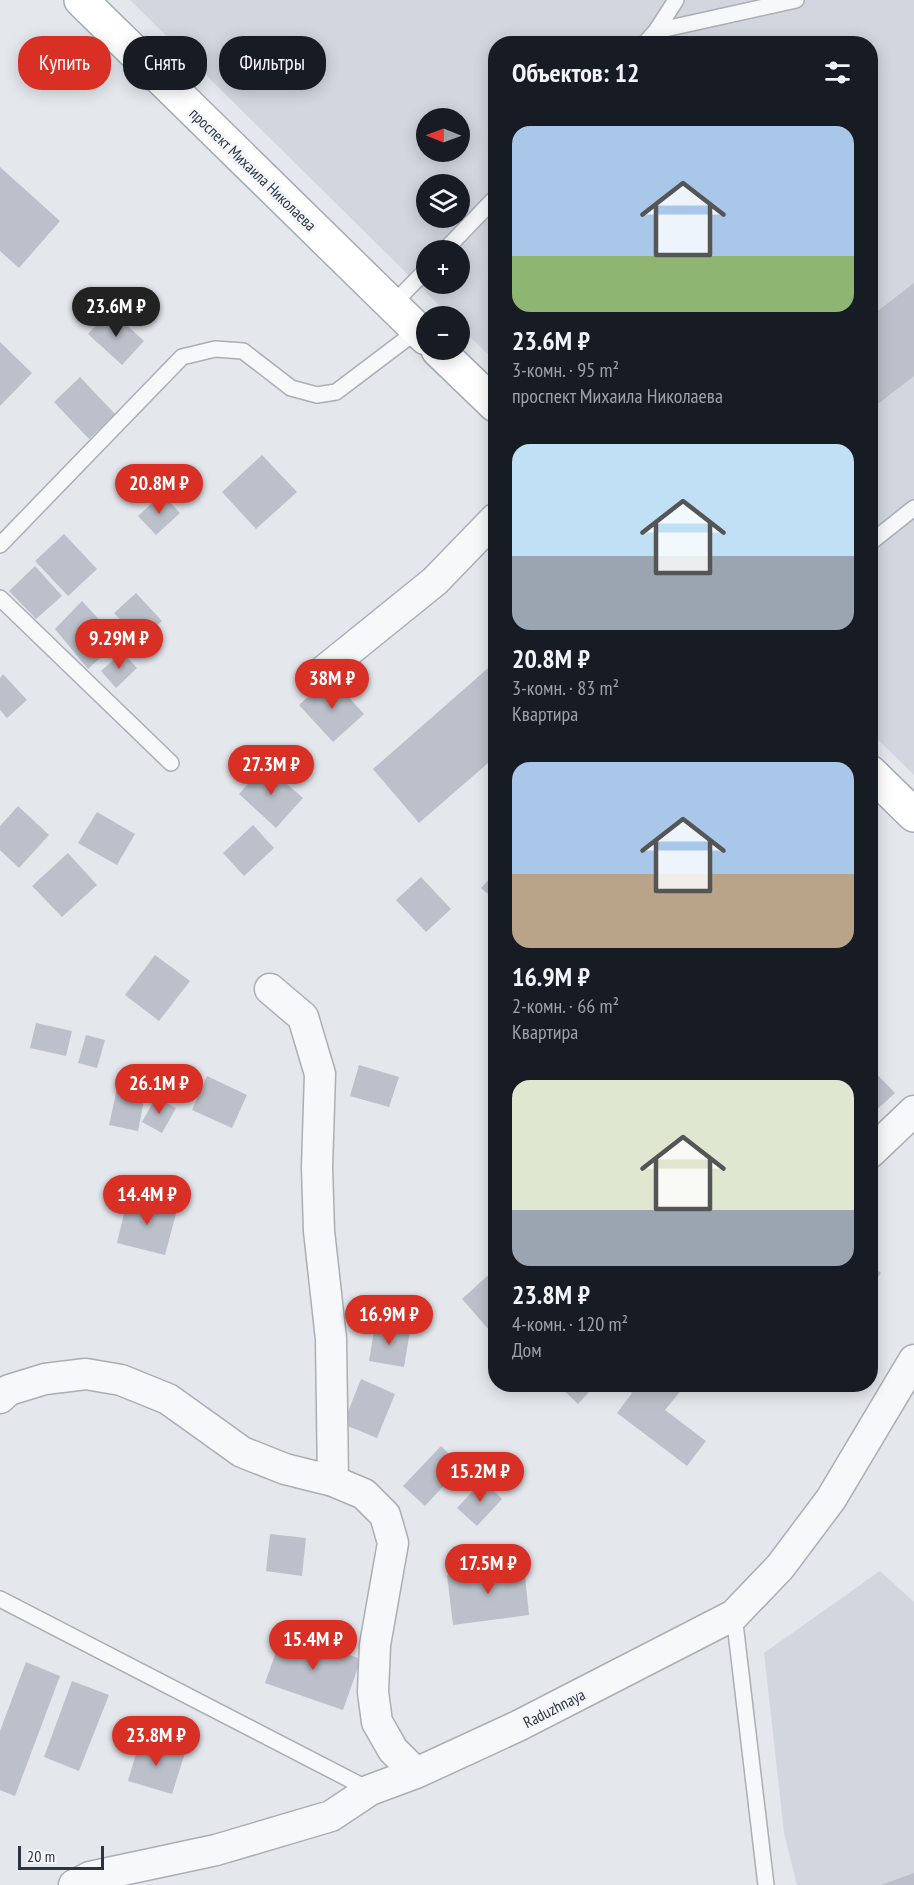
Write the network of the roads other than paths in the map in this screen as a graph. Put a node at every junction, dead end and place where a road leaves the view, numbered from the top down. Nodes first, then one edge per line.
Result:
1 (81, 0) edge
2 (676, 0) edge
3 (796, 0) edge
4 (656, 31) junction
5 (651, 36) edge
6 (488, 205) edge
7 (455, 240) edge
8 (416, 280) edge
9 (393, 304) junction
10 (416, 327) edge
11 (416, 346) edge
12 (449, 360) edge
13 (488, 398) edge
14 (914, 508) edge
15 (488, 526) edge
16 (878, 537) edge
17 (0, 545) edge
18 (0, 598) edge
19 (320, 674) dead end
20 (171, 764) dead end
21 (878, 780) edge
22 (914, 815) edge
23 (270, 989) dead end
24 (914, 1111) edge
25 (878, 1145) edge
26 (914, 1360) edge
27 (0, 1398) edge
28 (333, 1481) junction
29 (0, 1599) edge
30 (735, 1615) junction
31 (416, 1773) junction
32 (370, 1790) junction
33 (74, 1885) edge
34 (766, 1885) edge

1 - 9 main road, проспект Михаила Николаева
2 - 4 lane
3 - 4 lane
4 - 5 lane
6 - 7 lane
8 - 9 lane
9 - 10 main road, проспект Михаила Николаева
11 - 17 lane
12 - 13 main road, проспект Михаила Николаева
14 - 16 lane
15 - 19 street
18 - 20 lane
21 - 22 main road
23 - 28 street
24 - 25 street
26 - 30 street, Raduzhnaya
27 - 28 street
28 - 31 street
29 - 32 lane
30 - 31 street, Raduzhnaya
30 - 34 lane
31 - 32 street, Raduzhnaya
32 - 33 street, Raduzhnaya

